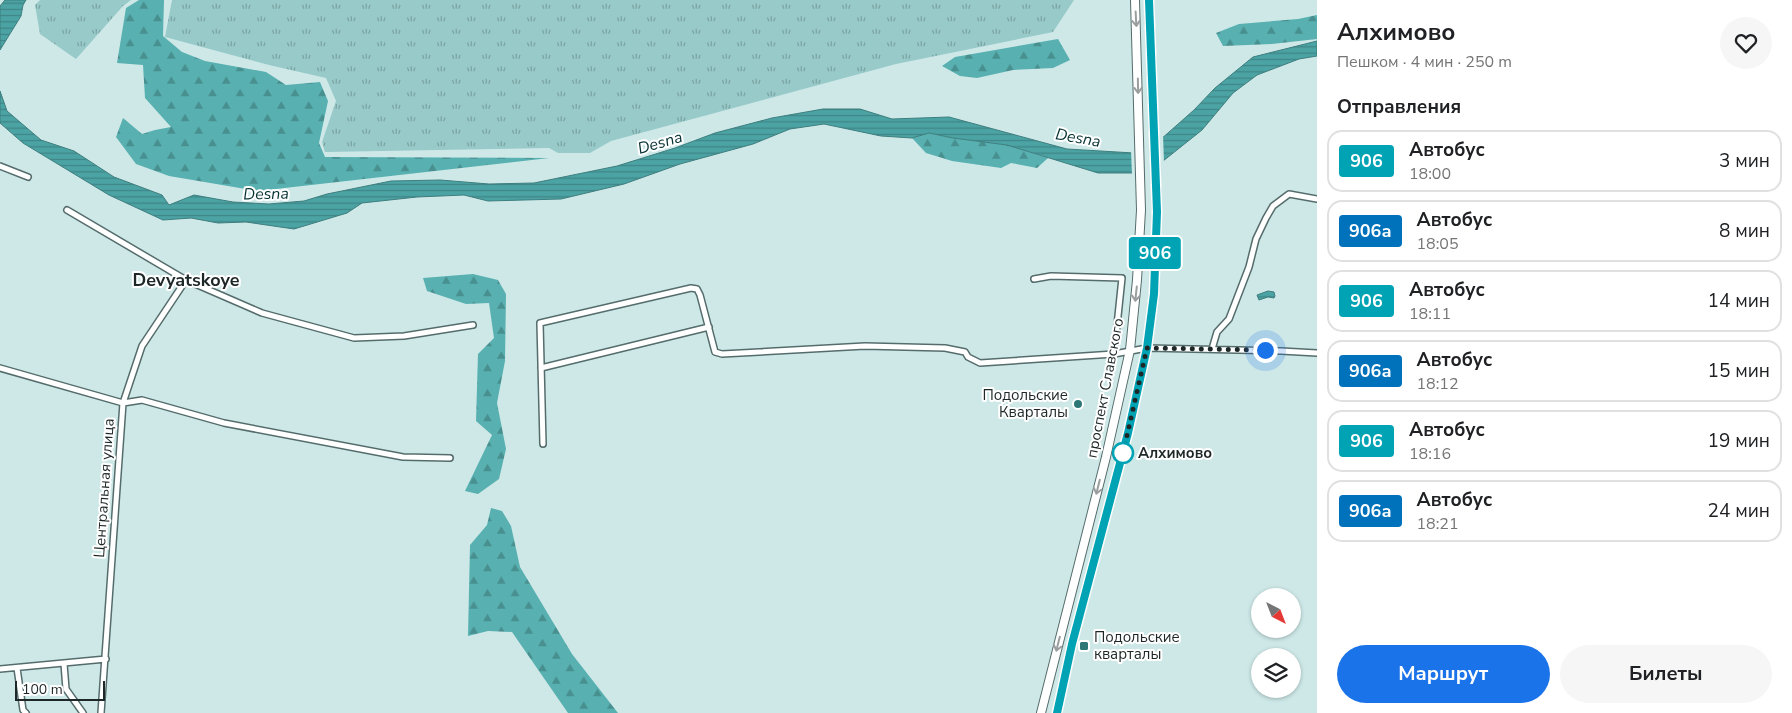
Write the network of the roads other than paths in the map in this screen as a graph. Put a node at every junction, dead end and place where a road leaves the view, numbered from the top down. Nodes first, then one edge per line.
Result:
1 (1135, 0) edge
2 (1149, 0) edge
3 (0, 166) edge
4 (28, 176) dead end
5 (1317, 199) edge
6 (67, 210) dead end
7 (1034, 279) dead end
8 (186, 280) junction
9 (473, 325) dead end
10 (709, 328) junction
11 (1147, 348) junction
12 (1212, 349) junction
13 (1130, 350) junction
14 (1317, 353) edge
15 (1114, 354) junction
16 (0, 368) edge
17 (541, 368) junction
18 (123, 403) junction
19 (542, 444) dead end
20 (450, 458) dead end
21 (106, 659) junction
22 (64, 664) junction
23 (18, 668) junction
24 (0, 669) edge
25 (26, 713) edge
26 (83, 713) edge
27 (101, 713) edge
28 (1040, 713) edge
29 (1057, 713) edge

1 -> 13 main road, проспект Славского
2 - 11 main road, проспект Славского
3 - 4 street
5 - 12 street
6 - 8 street
7 - 15 street
8 - 9 street
8 - 18 street, Центральная улица
10 - 15 street
10 - 17 street
10 - 17 street
11 - 12 street
11 - 13 street
11 - 29 main road, проспект Славского
12 - 14 street
13 - 15 street
13 -> 28 main road, проспект Славского
16 - 18 street
17 - 19 street
18 - 20 street
18 - 21 street, Центральная улица
21 - 22 street
21 - 27 street, Центральная улица
22 - 23 street
22 - 26 street
23 - 24 street
23 - 25 street

